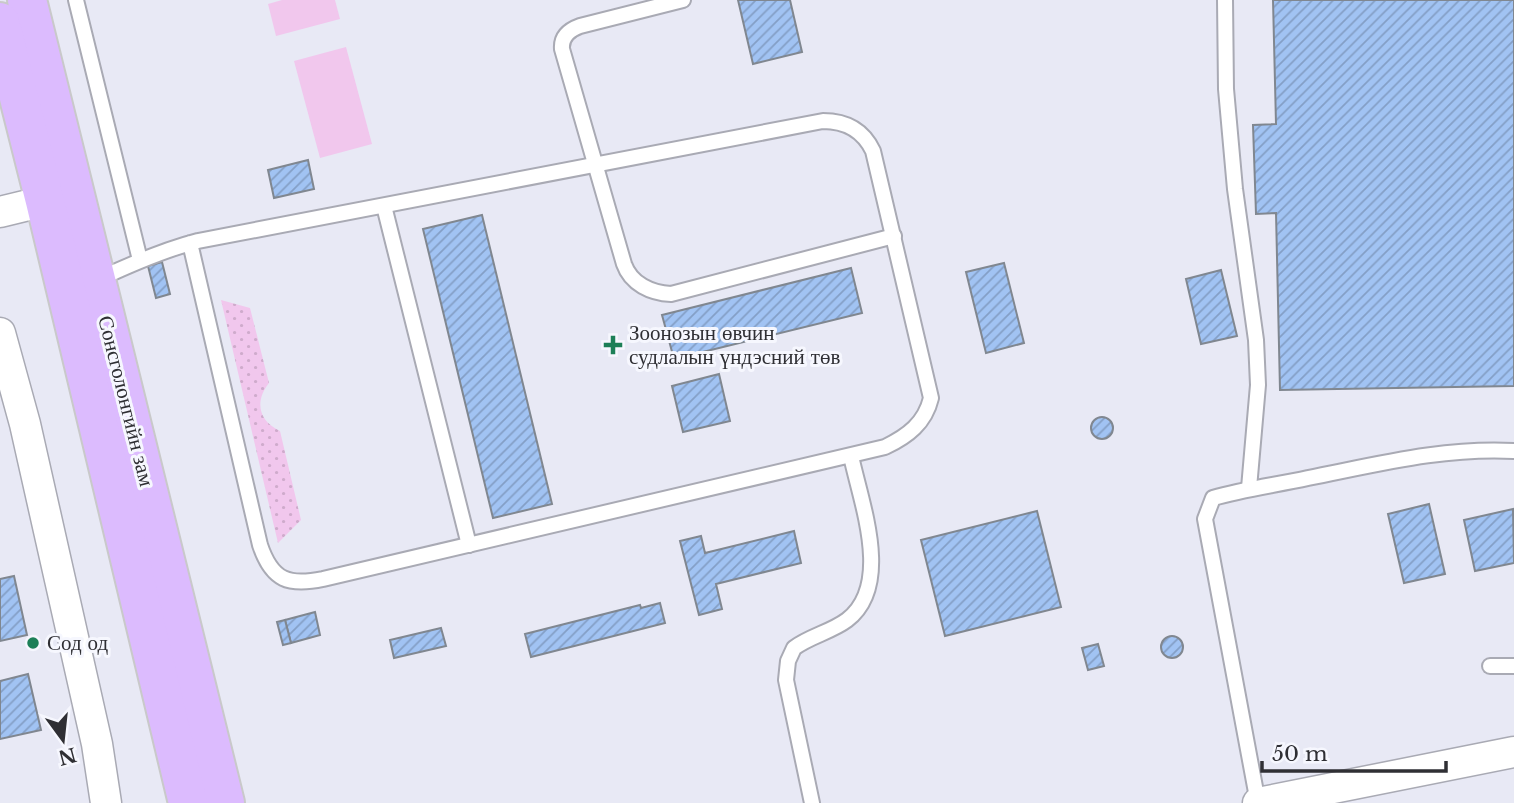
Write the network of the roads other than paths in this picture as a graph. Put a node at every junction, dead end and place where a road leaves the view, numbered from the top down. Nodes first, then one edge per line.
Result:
1 (27, 0) edge
2 (75, 0) edge
3 (683, 0) edge
4 (1225, 0) edge
5 (0, 22) edge
6 (595, 165) junction
7 (45, 201) junction
8 (384, 206) junction
9 (0, 212) edge
10 (894, 236) junction
11 (190, 243) junction
12 (140, 260) junction
13 (96, 280) junction
14 (0, 333) edge
15 (12, 427) edge
16 (1514, 451) edge
17 (851, 456) junction
18 (1249, 488) junction
19 (468, 545) junction
20 (1490, 666) dead end
21 (1514, 666) edge
22 (1514, 752) edge
23 (106, 803) edge
24 (188, 803) edge
25 (225, 803) edge
26 (812, 803) edge
27 (1258, 803) edge

1 - 13 main road, Сонсголонгийн зам
2 - 12 lane
3 - 6 lane
4 - 18 lane
5 - 7 main road, Сонсголонгийн зам
6 - 8 lane
6 - 10 lane
6 - 10 lane
7 - 9 street
7 - 24 main road, Сонсголонгийн зам
8 - 11 lane
8 - 19 lane
10 - 17 lane
11 - 12 lane
11 - 19 lane
12 - 13 lane
13 - 25 main road, Сонсголонгийн зам
14 - 15 street
15 - 23 street
16 - 18 lane
17 - 19 lane
17 - 26 lane
18 - 27 lane
20 - 21 lane
22 - 27 street

